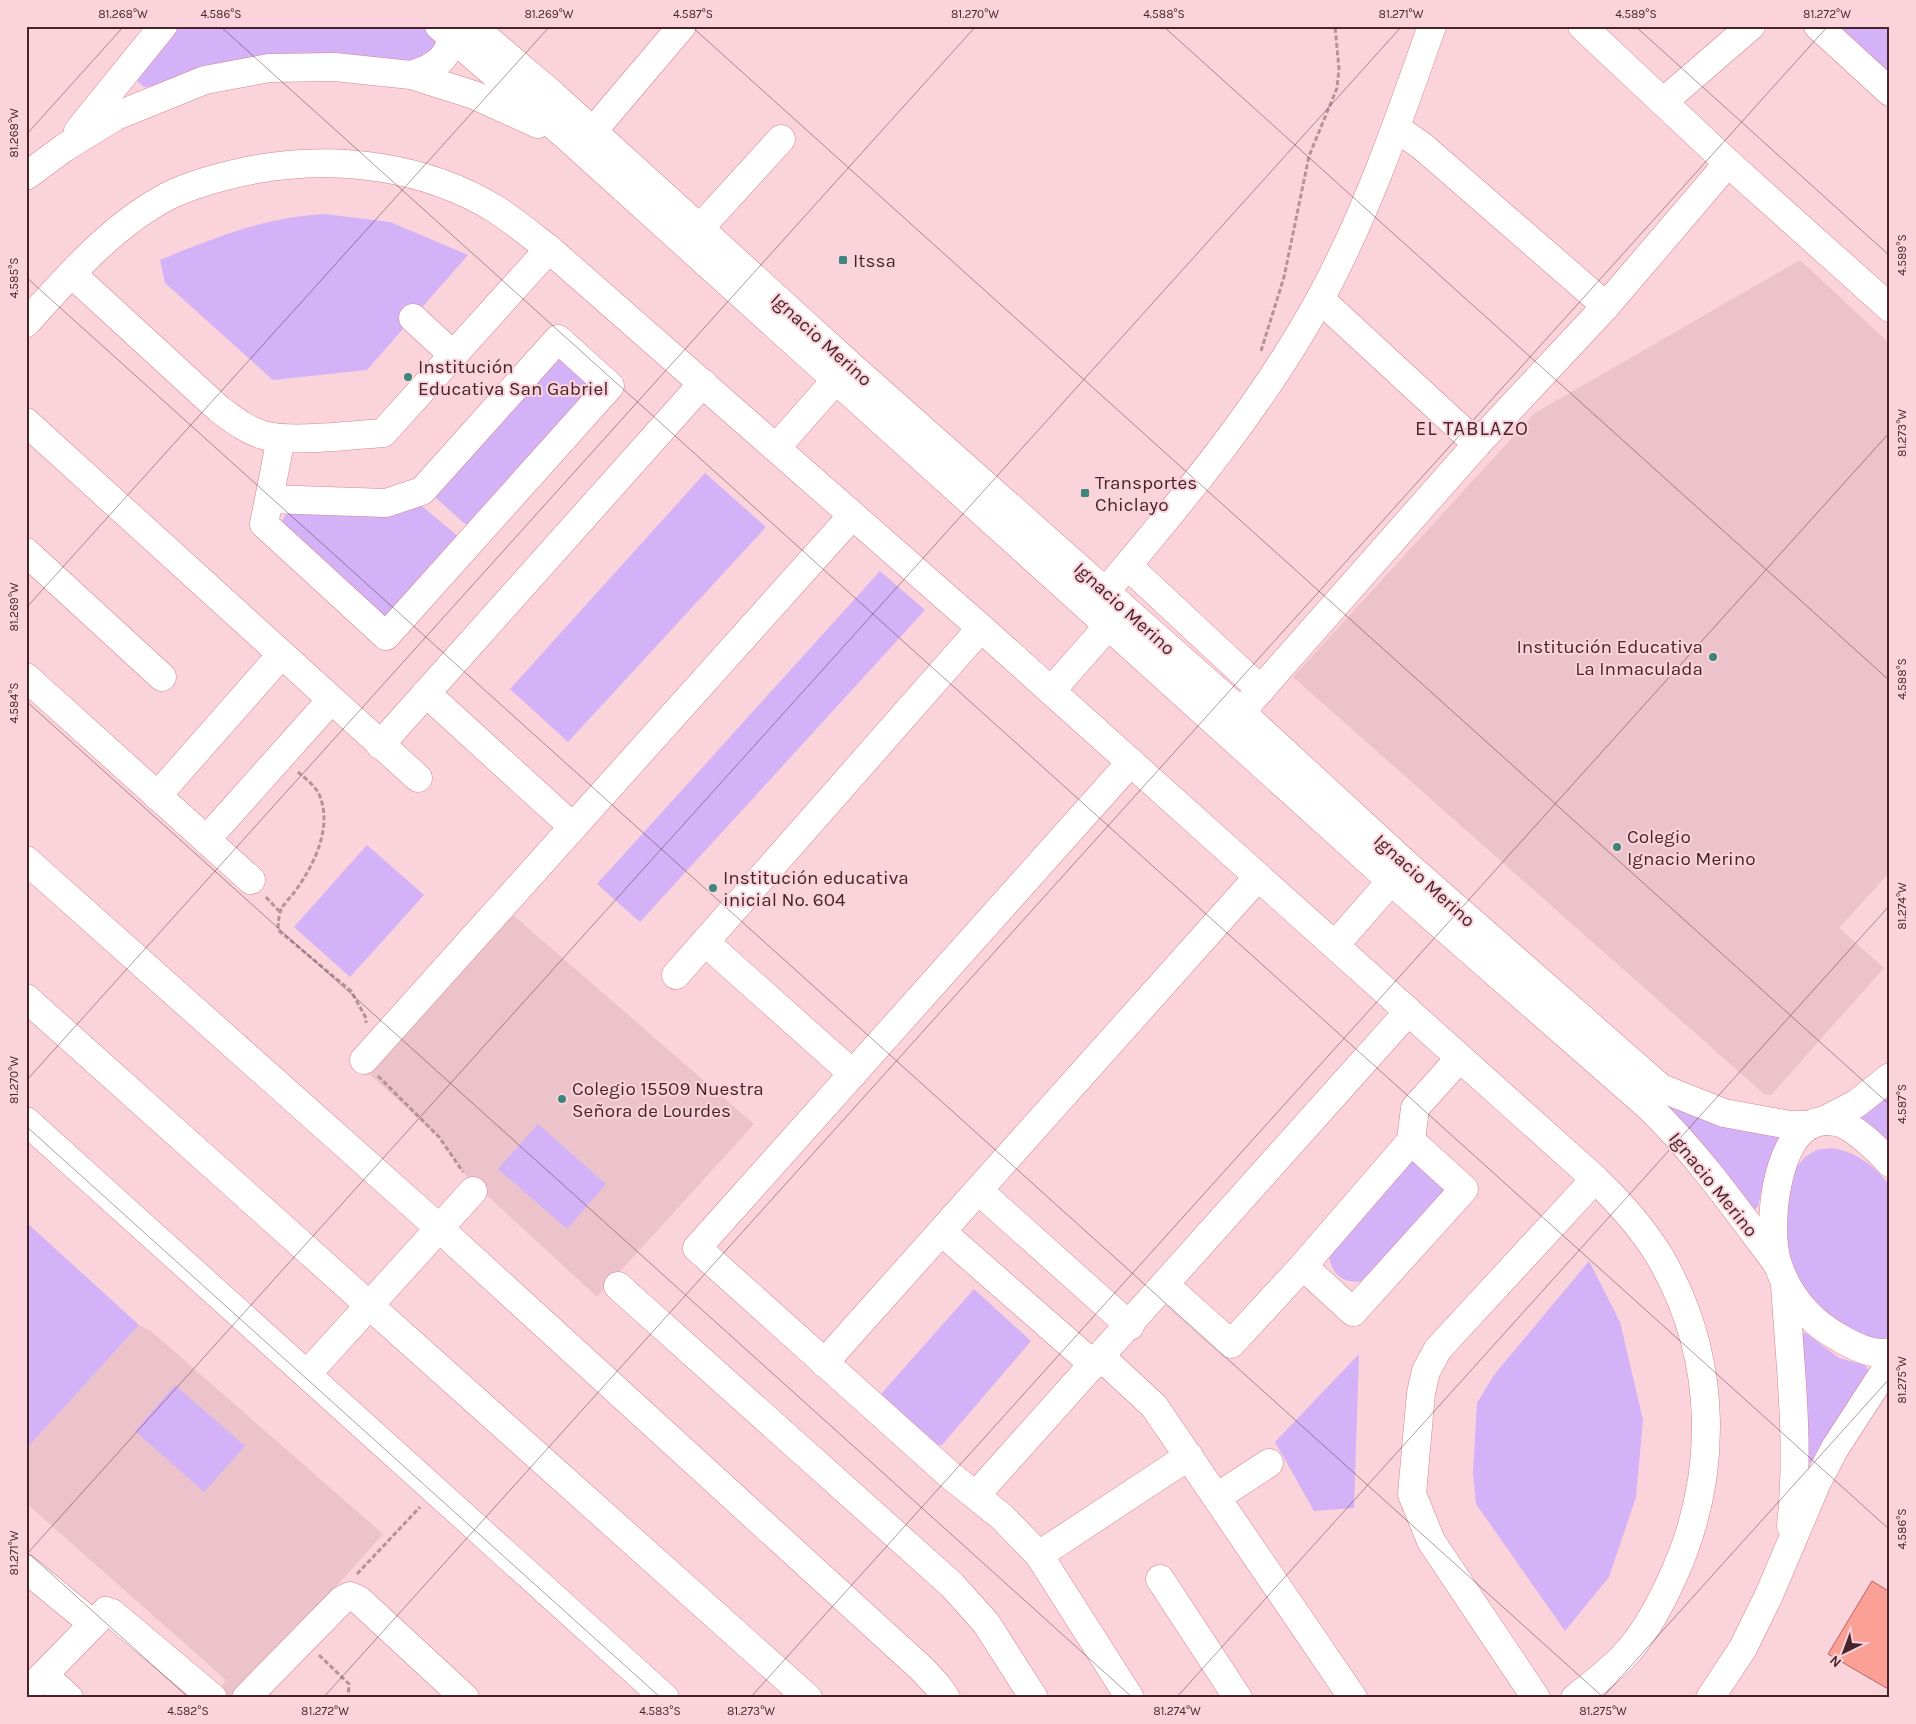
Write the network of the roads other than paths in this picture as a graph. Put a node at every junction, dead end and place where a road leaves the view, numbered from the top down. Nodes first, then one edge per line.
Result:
1 (163, 26) edge
2 (682, 26) edge
3 (1432, 26) edge
4 (1582, 26) edge
5 (1750, 26) edge
6 (1818, 26) edge
7 (467, 33) edge
8 (411, 76) junction
9 (1890, 92) edge
10 (1663, 102) junction
11 (1396, 128) junction
12 (593, 131) junction
13 (567, 137) junction
14 (781, 139) dead end
15 (64, 148) junction
16 (1728, 163) junction
17 (26, 176) edge
18 (700, 228) junction
19 (548, 249) junction
20 (72, 274) junction
21 (1320, 299) junction
22 (1606, 306) junction
23 (1890, 308) edge
24 (413, 318) dead end
25 (26, 323) edge
26 (453, 355) junction
27 (835, 381) junction
28 (703, 383) junction
29 (26, 422) edge
30 (281, 438) junction
31 (1476, 444) junction
32 (776, 448) junction
33 (270, 499) junction
34 (852, 516) junction
35 (26, 552) edge
36 (1128, 566) junction
37 (1102, 609) junction
38 (981, 628) junction
39 (281, 655) junction
40 (26, 677) edge
41 (162, 677) dead end
42 (1261, 690) junction
43 (1051, 691) junction
44 (426, 693) junction
45 (331, 700) junction
46 (1233, 721) junction
47 (380, 744) junction
48 (1131, 762) junction
49 (418, 778) dead end
50 (157, 796) junction
51 (573, 827) junction
52 (206, 840) junction
53 (26, 860) edge
54 (1258, 877) junction
55 (251, 880) dead end
56 (1391, 881) junction
57 (705, 942) junction
58 (1335, 945) junction
59 (676, 975) dead end
60 (26, 998) edge
61 (1408, 1012) junction
62 (1460, 1059) junction
63 (364, 1060) road end
64 (853, 1074) junction
65 (1890, 1077) edge
66 (26, 1121) edge
67 (1817, 1123) junction
68 (1411, 1141) junction
69 (1890, 1163) edge
70 (1595, 1179) junction
71 (473, 1191) road end
72 (979, 1191) junction
73 (439, 1228) junction
74 (942, 1232) junction
75 (1303, 1266) junction
76 (1781, 1273) junction
77 (618, 1286) dead end
78 (1166, 1286) junction
79 (368, 1305) junction
80 (1130, 1326) junction
81 (1890, 1352) edge
82 (1098, 1361) junction
83 (1890, 1362) edge
84 (824, 1363) junction
85 (307, 1374) junction
86 (1189, 1456) junction
87 (1269, 1463) dead end
88 (976, 1496) junction
89 (1218, 1497) junction
90 (1787, 1554) junction
91 (1039, 1556) junction
92 (26, 1569) edge
93 (1160, 1579) dead end
94 (93, 1624) junction
95 (35, 1684) edge
96 (68, 1698) edge
97 (213, 1698) edge
98 (246, 1698) edge
99 (465, 1698) edge
100 (665, 1698) edge
101 (808, 1698) edge
102 (946, 1698) edge
103 (1034, 1698) edge
104 (1130, 1698) edge
105 (1238, 1698) edge
106 (1353, 1698) edge
107 (1536, 1698) edge
108 (1575, 1698) edge
109 (1710, 1698) edge

1 - 15 street
2 - 12 street
3 - 11 street
4 - 10 street
5 - 10 street
6 - 9 street
7 - 8 street
7 - 12 street, Ignacio Merino
7 - 13 street
8 - 13 street
8 - 15 street
10 - 16 street
11 - 21 street
11 - 22 street
12 - 18 street, Ignacio Merino
13 - 27 street
14 - 18 street
15 - 17 street
16 - 22 street
16 - 23 street
18 - 37 street, Ignacio Merino
19 - 20 street
19 - 26 street
19 - 28 street
20 - 25 street
20 - 30 street
21 - 31 street
21 - 36 street
22 - 31 street
24 - 26 street
26 - 30 street
27 - 32 street
27 - 37 street
28 - 32 street
28 - 44 street
29 - 39 street
30 - 33 street
31 - 42 street
32 - 34 street
33 - 33 street
34 - 38 street
34 - 51 street
35 - 41 street
36 - 37 street
36 - 42 street
37 - 43 street
37 - 46 street
38 - 43 street
38 - 57 street
39 - 45 street
39 - 50 street
40 - 50 street
42 - 46 street
43 - 48 street
44 - 47 street
44 - 51 street
45 - 47 street
45 - 52 street
46 - 56 street, Ignacio Merino
46 - 67 street, Ignacio Merino
47 - 49 street
48 - 54 street
48 - 64 street
50 - 52 street
51 - 63 street
52 - 55 street
53 - 73 street
54 - 58 street
54 - 72 street
56 - 58 street
56 - 76 street, Ignacio Merino
57 - 59 street
57 - 64 street
58 - 61 street
60 - 79 street
61 - 62 street
61 - 78 street
62 - 68 street
62 - 70 street
64 - 84 street
65 - 67 street
66 - 85 street
67 - 69 street
67 - 76 street
68 - 75 street
68 - 75 street
70 - 107 street
70 - 108 street
71 - 73 street
72 - 74 street
72 - 80 street
73 - 79 street
73 - 102 street
74 - 82 street
74 - 84 street
75 - 78 street
76 - 81 street, Ignacio Merino
76 - 90 street
77 - 103 street
78 - 80 street
79 - 85 street
79 - 101 street
80 - 82 street
82 - 86 street
82 - 88 street
83 - 90 street
84 - 88 street
85 - 100 street
86 - 89 street
86 - 91 street
87 - 89 street
88 - 91 street
89 - 106 street
90 - 109 street
91 - 104 street
92 - 94 street
93 - 105 street
94 - 95 street
94 - 97 street
95 - 96 street
98 - 99 street

